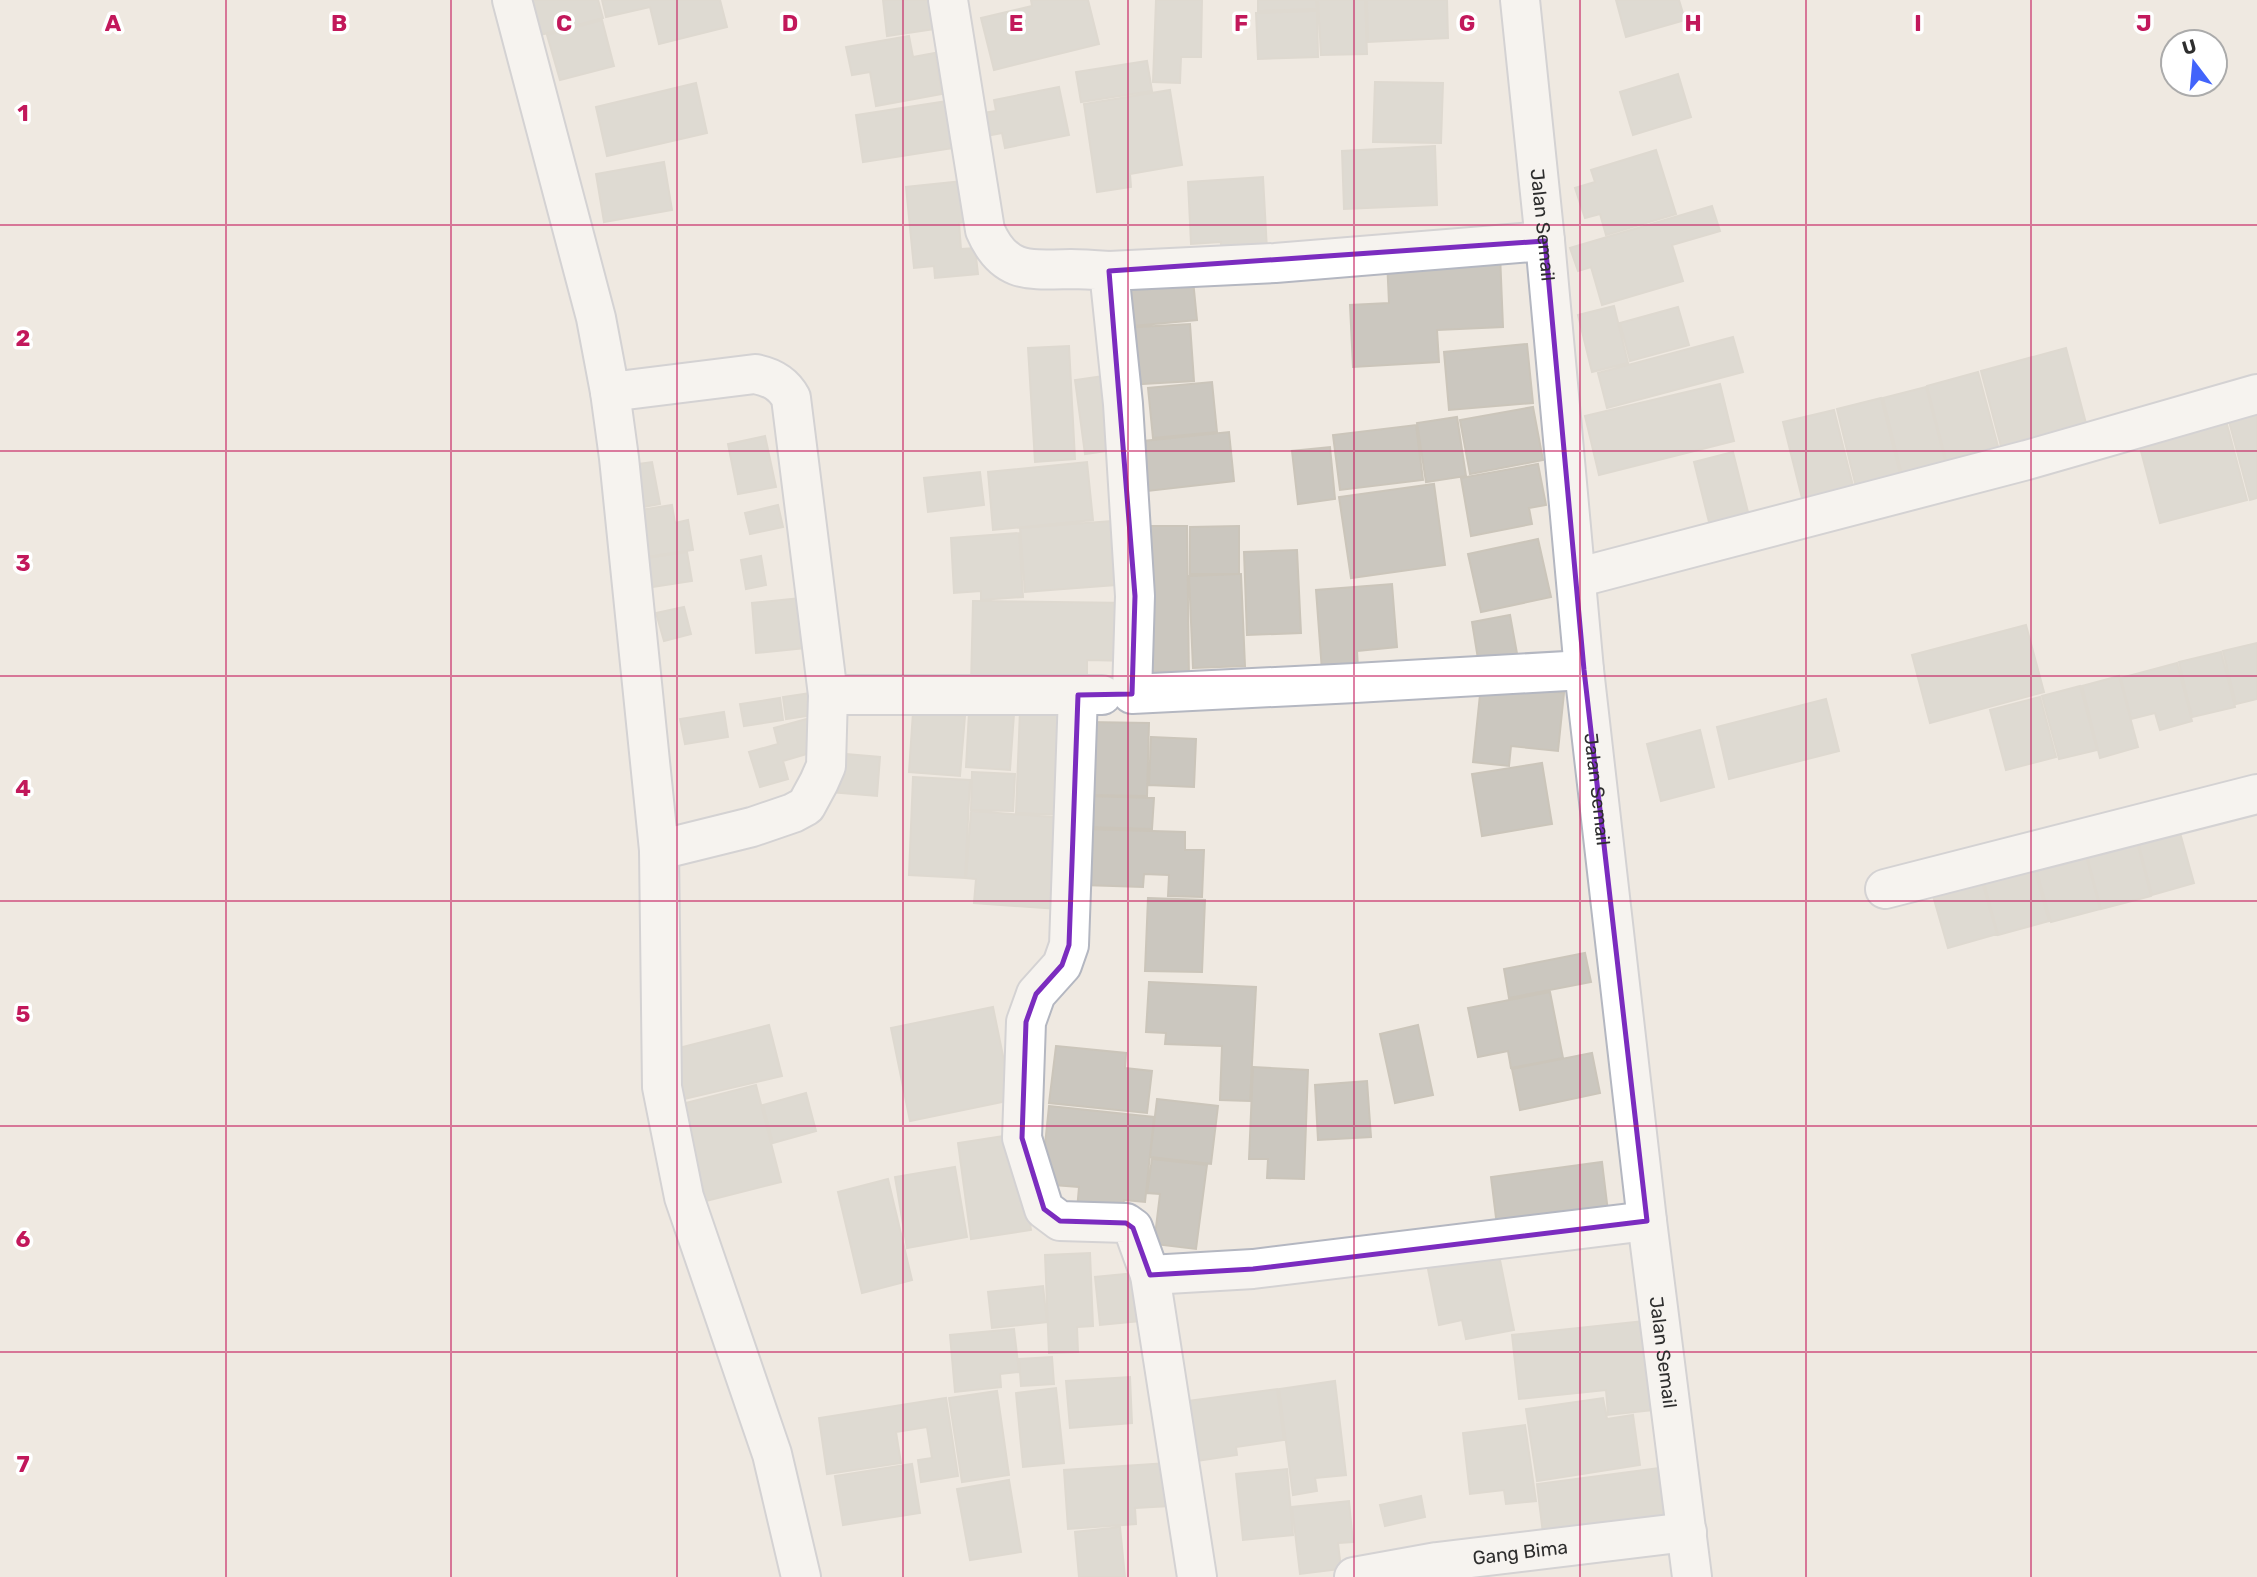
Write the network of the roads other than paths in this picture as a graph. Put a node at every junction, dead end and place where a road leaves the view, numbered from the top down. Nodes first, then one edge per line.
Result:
1 (512, 0) edge
2 (948, 0) edge
3 (1520, 0) edge
4 (1545, 241) junction
5 (1109, 271) junction
6 (610, 391) junction
7 (2257, 394) edge
8 (1576, 578) junction
9 (1584, 670) junction
10 (1132, 694) junction
11 (828, 695) junction
12 (1078, 695) junction
13 (2257, 794) edge
14 (659, 850) junction
15 (1885, 890) dead end
16 (1647, 1221) junction
17 (1150, 1275) junction
18 (1687, 1532) junction
19 (801, 1577) edge
20 (1197, 1577) edge
21 (1354, 1577) edge
22 (1692, 1577) edge

1 - 6 street
2 - 5 street
3 - 4 street, Jalan Semail
4 - 5 street
4 - 8 street, Jalan Semail
5 - 10 street
6 - 11 street
6 - 14 street
7 - 8 street
8 - 9 street, Jalan Semail
9 - 10 street
9 - 16 street, Jalan Semail
10 - 12 street
11 - 12 street
11 - 14 street
12 - 17 street
13 - 15 street
14 - 19 street
16 - 17 street
16 - 18 street, Jalan Semail
17 - 20 street
18 - 21 street, Gang Bima
18 - 22 street, Jalan Semail

